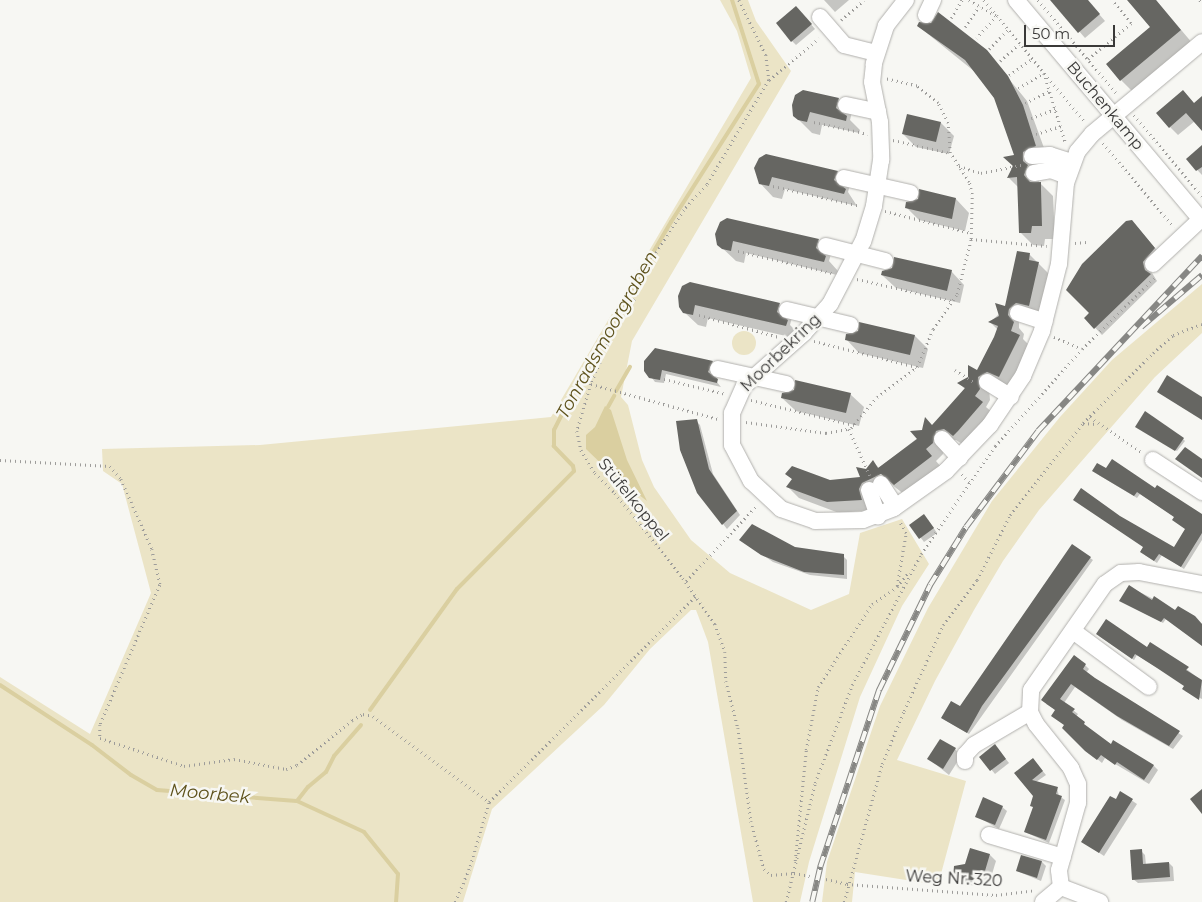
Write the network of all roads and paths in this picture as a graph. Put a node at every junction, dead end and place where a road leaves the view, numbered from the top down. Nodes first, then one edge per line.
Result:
1 (738, 0) edge
2 (906, 0) edge
3 (962, 0) edge
4 (969, 0) edge
5 (984, 0) edge
6 (1016, 0) edge
7 (1112, 0) edge
8 (1200, 0) edge
9 (1202, 3) edge
10 (979, 6) junction
11 (997, 16) junction
12 (820, 17) dead end
13 (951, 18) dead end
14 (965, 27) dead end
15 (1008, 29) junction
16 (977, 38) dead end
17 (1202, 42) edge
18 (1019, 44) junction
19 (989, 49) dead end
20 (802, 52) dead end
21 (876, 53) junction
22 (1032, 58) junction
23 (1000, 61) dead end
24 (1075, 70) junction
25 (1044, 73) junction
26 (1009, 75) dead end
27 (872, 79) junction
28 (768, 80) junction
29 (1018, 88) dead end
30 (1050, 91) junction
31 (1025, 103) dead end
32 (846, 104) dead end
33 (1056, 109) junction
34 (878, 112) junction
35 (1114, 116) junction
36 (1031, 118) dead end
37 (1061, 126) junction
38 (1094, 133) junction
39 (1036, 134) dead end
40 (1032, 156) dead end
41 (1071, 165) junction
42 (959, 166) junction
43 (997, 169) dead end
44 (1034, 173) dead end
45 (844, 178) dead end
46 (878, 185) junction
47 (910, 193) dead end
48 (1199, 217) edge
49 (1188, 231) junction
50 (971, 239) junction
51 (1086, 242) dead end
52 (826, 246) dead end
53 (1061, 248) junction
54 (857, 254) junction
55 (885, 262) dead end
56 (1156, 269) joint
57 (787, 310) dead end
58 (1018, 313) dead end
59 (699, 315) dead end
60 (818, 319) junction
61 (1202, 324) edge
62 (850, 325) dead end
63 (1043, 327) junction
64 (798, 338) junction
65 (1082, 349) junction
66 (917, 366) junction
67 (718, 369) dead end
68 (754, 377) junction
69 (664, 380) dead end
70 (987, 382) dead end
71 (592, 384) junction
72 (786, 384) dead end
73 (737, 396) junction
74 (1011, 397) junction
75 (1090, 416) junction
76 (730, 420) junction
77 (1083, 423) junction
78 (1096, 424) junction
79 (854, 425) junction
80 (849, 429) junction
81 (942, 439) dead end
82 (960, 458) junction
83 (0, 460) edge
84 (1153, 460) joint
85 (864, 466) dead end
86 (1202, 492) edge
87 (765, 496) junction
88 (894, 508) junction
89 (878, 516) junction
90 (913, 567) junction
91 (685, 581) junction
92 (1202, 584) edge
93 (897, 587) junction
94 (695, 597) junction
95 (1074, 630) junction
96 (1149, 687) dead end
97 (1030, 712) junction
98 (964, 761) dead end
99 (489, 802) junction
100 (989, 834) dead end
101 (1063, 857) junction
102 (794, 873) junction
103 (810, 876) dead end
104 (826, 879) dead end
105 (847, 884) junction
106 (1061, 887) junction
107 (455, 902) edge
108 (786, 902) edge
109 (844, 902) edge
110 (1043, 902) edge
111 (1100, 902) edge

1 - 28 path
2 - 21 street, Moorbekring
3 - 13 path
4 - 10 path
5 - 11 path
6 - 24 street, Buchenkamp
7 - 24 path
8 - 9 path
10 - 11 path
10 - 14 path
11 - 15 path
11 - 16 path
12 - 21 street
15 - 18 path
15 - 19 path
17 - 35 street
18 - 22 path
18 - 23 path
20 - 28 path
21 - 27 street, Moorbekring
22 - 25 path
22 - 26 path
24 - 35 street, Buchenkamp
25 - 29 path
25 - 30 path
25 - 38 path
27 - 34 street, Moorbekring
27 - 42 path
28 - 71 path, Stüfelkoppel
30 - 31 path
30 - 33 path
32 - 34 street
33 - 36 path
33 - 37 path
34 - 46 street, Moorbekring
35 - 38 street
35 - 48 street, Buchenkamp
37 - 39 path
37 - 41 path
38 - 41 street
38 - 49 path
40 - 41 street
41 - 44 street
41 - 53 street, Moorbekring
42 - 43 path
42 - 50 path
45 - 46 street
46 - 47 street
46 - 54 street, Moorbekring
48 - 49 street
49 - 56 street
50 - 53 path
50 - 66 path
51 - 53 path
52 - 54 street
53 - 63 street, Moorbekring
54 - 55 street
54 - 60 street, Moorbekring
56 - 65 path
57 - 60 street
58 - 63 street
59 - 64 path
60 - 62 street
60 - 64 street, Moorbekring
61 - 75 path
63 - 65 path
63 - 74 street, Moorbekring
64 - 66 path
64 - 68 street, Moorbekring
65 - 90 path
66 - 79 path
67 - 68 street
68 - 72 street
68 - 73 street, Moorbekring
69 - 73 path
70 - 74 street
71 - 76 path
71 - 91 path, Stüfelkoppel
73 - 76 street, Moorbekring
73 - 79 path
74 - 82 street, Moorbekring
75 - 77 path
75 - 78 path
76 - 80 path
76 - 87 street, Moorbekring
77 - 78 path
77 - 105 path
78 - 84 path
79 - 80 path
80 - 85 path
81 - 82 street
82 - 88 street, Moorbekring
83 - 99 path
84 - 86 street
87 - 89 street, Moorbekring
87 - 91 path
88 - 89 street, Moorbekring
88 - 89 street
88 - 93 path
90 - 93 path
90 - 102 path
91 - 94 path, Stüfelkoppel
92 - 95 street
93 - 102 path
94 - 99 path
94 - 102 path, Stüfelkoppel
95 - 96 street
95 - 97 street
97 - 98 street
97 - 101 street
99 - 107 path
100 - 101 street
101 - 106 street
102 - 103 path
102 - 108 path
104 - 105 path, Weg Nr. 320
105 - 106 path, Weg Nr. 320
105 - 109 path
106 - 110 street
106 - 111 street

